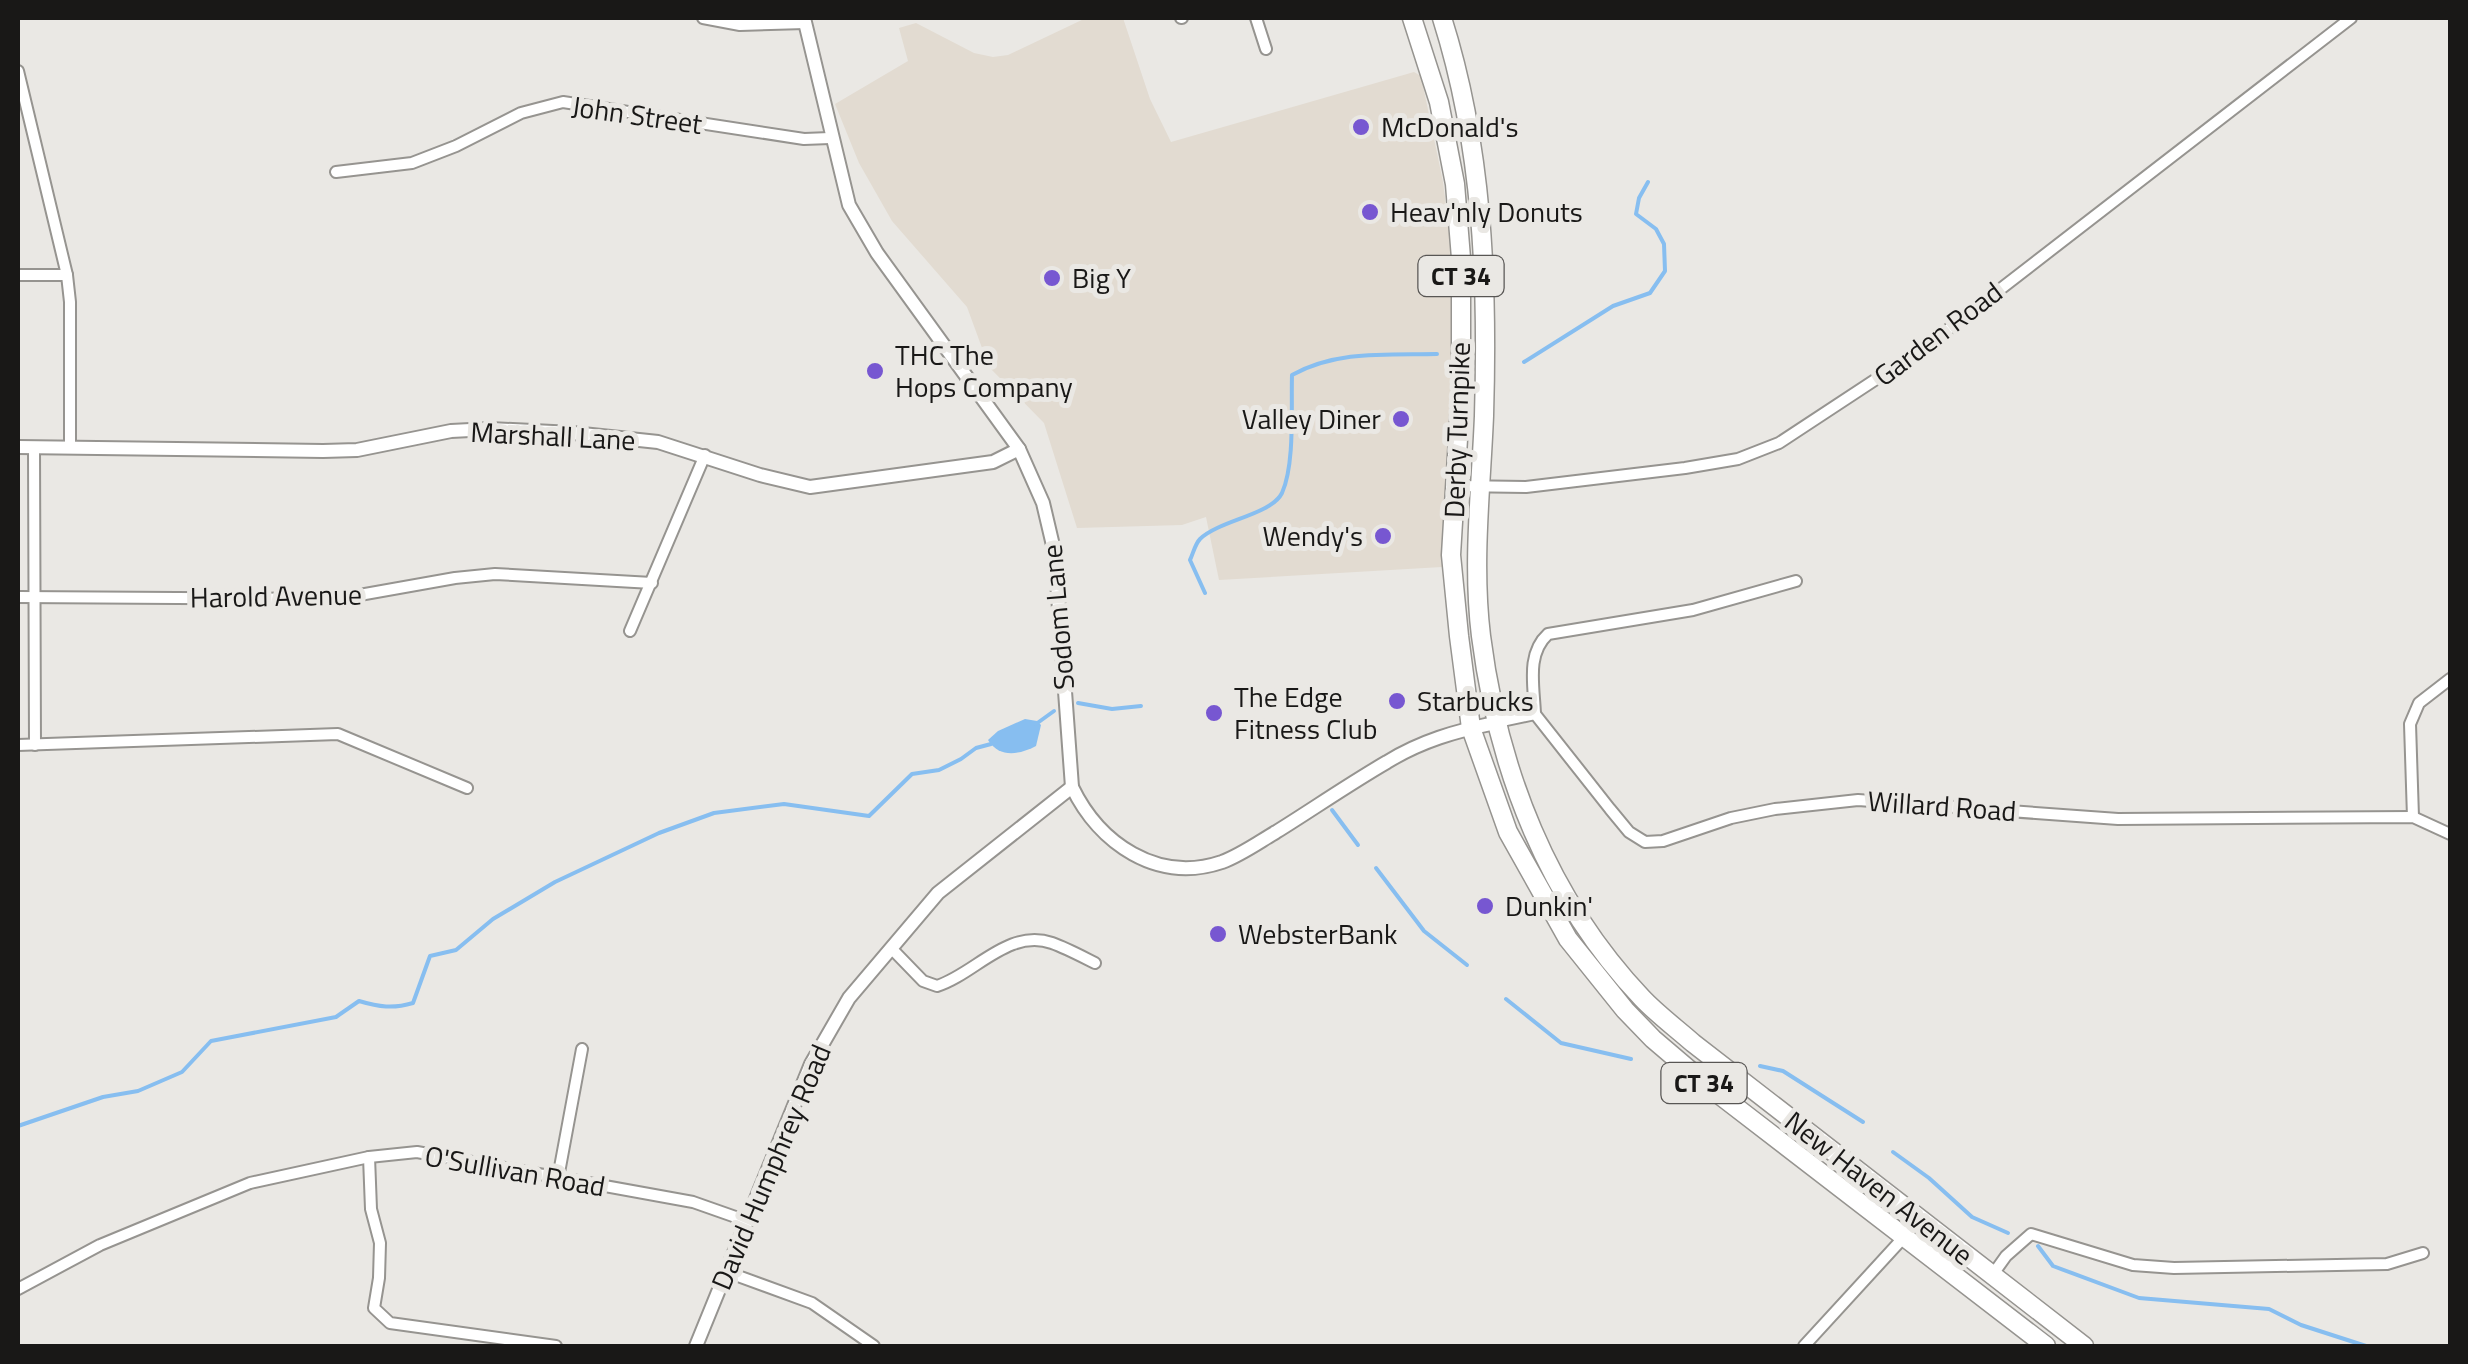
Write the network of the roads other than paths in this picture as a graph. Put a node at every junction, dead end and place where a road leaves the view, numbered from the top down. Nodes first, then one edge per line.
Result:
1 (704, 18) edge
2 (1256, 18) edge
3 (1442, 18) edge
4 (2351, 18) edge
5 (1418, 19) edge
6 (804, 20) edge
7 (1450, 46) junction
8 (1266, 49) dead end
9 (1423, 54) junction
10 (18, 72) edge
11 (830, 138) junction
12 (336, 172) dead end
13 (18, 275) edge
14 (68, 275) junction
15 (18, 447) edge
16 (34, 447) junction
17 (70, 448) junction
18 (1019, 449) junction
19 (705, 456) junction
20 (1456, 495) junction
21 (1481, 496) junction
22 (1796, 581) dead end
23 (652, 583) junction
24 (32, 596) junction
25 (18, 597) edge
26 (630, 631) dead end
27 (2450, 679) edge
28 (1535, 714) junction
29 (1495, 723) junction
30 (1471, 728) junction
31 (18, 744) edge
32 (35, 745) junction
33 (1072, 787) junction
34 (467, 788) dead end
35 (2413, 817) junction
36 (2450, 834) edge
37 (892, 948) junction
38 (1095, 963) dead end
39 (582, 1049) dead end
40 (369, 1156) junction
41 (558, 1178) junction
42 (1918, 1216) junction
43 (747, 1222) junction
44 (1904, 1237) junction
45 (2423, 1253) dead end
46 (727, 1272) junction
47 (1991, 1277) junction
48 (18, 1289) edge
49 (556, 1346) edge
50 (696, 1346) edge
51 (874, 1346) edge
52 (1804, 1346) edge
53 (2046, 1346) edge
54 (2084, 1346) edge

1 - 6 street
2 - 8 street
3 - 7 highway, Derby Turnpike / CT 34
4 - 21 street, Garden Road
5 - 9 highway, Derby Turnpike / CT 34
6 - 11 street, Sodom Lane
7 - 9 highway
7 - 21 highway, Derby Turnpike / CT 34
9 - 20 highway, Derby Turnpike / CT 34
10 - 14 street
11 - 12 street, John Street
11 - 18 street, Sodom Lane
13 - 14 street
14 - 17 street
15 - 16 street, Marshall Lane
16 - 17 street, Marshall Lane
16 - 24 street
17 - 19 street, Marshall Lane
18 - 19 street, Marshall Lane
18 - 33 street, Sodom Lane
19 - 23 street
20 - 21 highway
20 - 30 highway, Derby Turnpike / CT 34
21 - 29 highway, Derby Turnpike / CT 34
22 - 28 street
23 - 24 street, Harold Avenue
23 - 26 street
24 - 25 street, Harold Avenue
24 - 32 street
27 - 35 street
28 - 29 street
28 - 35 street, Willard Road
29 - 30 street, Sodom Lane
29 - 42 highway, New Haven Avenue / CT 34
30 - 33 street, Sodom Lane
30 - 44 highway, New Haven Avenue / CT 34
31 - 32 street
32 - 34 street
33 - 37 street, David Humphrey Road
35 - 36 street, Willard Road
37 - 38 street
37 - 43 street, David Humphrey Road
39 - 41 street
40 - 41 street, O'Sullivan Road
40 - 48 street, O'Sullivan Road
40 - 49 street
41 - 43 street, O'Sullivan Road
42 - 44 street
42 - 47 highway, New Haven Avenue / CT 34
43 - 46 street, David Humphrey Road
44 - 52 street
44 - 53 highway, New Haven Avenue / CT 34
45 - 47 street
46 - 50 street, David Humphrey Road
46 - 51 street
47 - 54 highway, New Haven Avenue / CT 34

